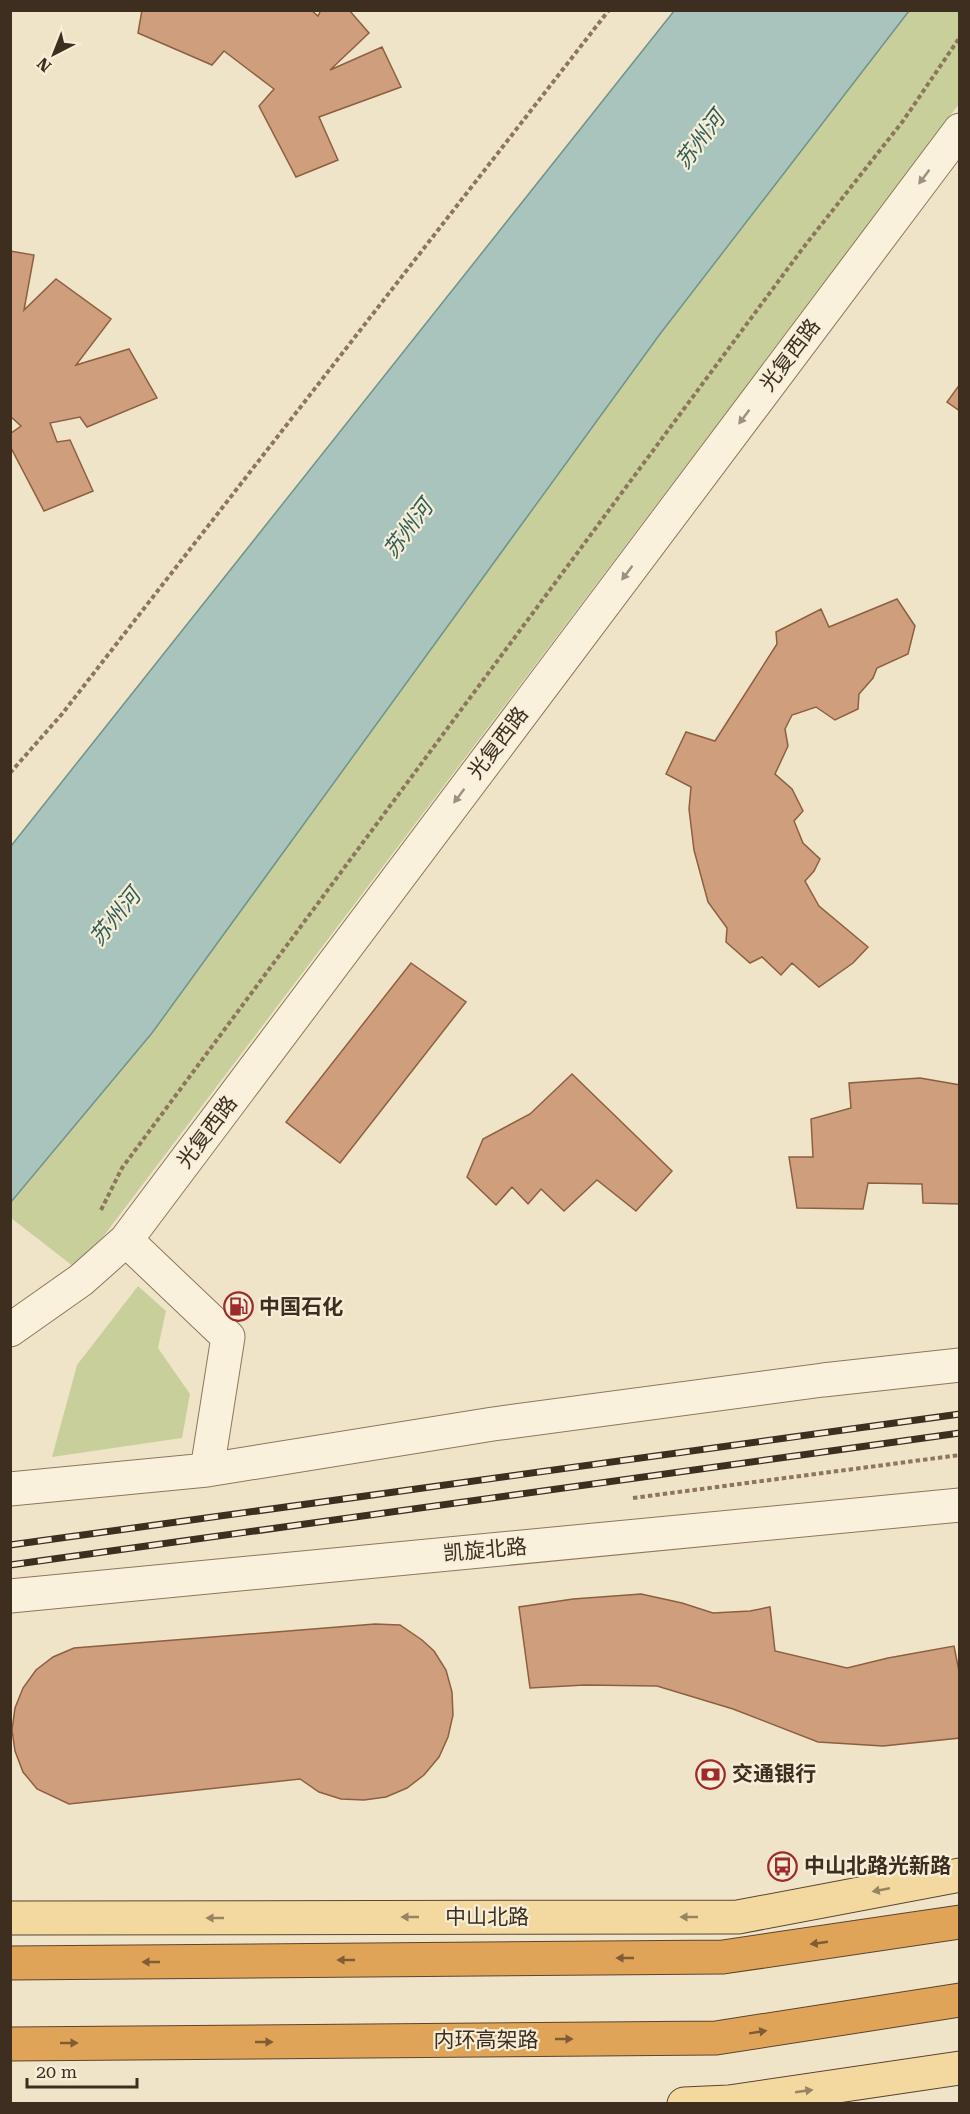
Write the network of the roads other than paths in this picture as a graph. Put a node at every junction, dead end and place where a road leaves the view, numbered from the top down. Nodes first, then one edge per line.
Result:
1 (960, 130) edge
2 (126, 1240) junction
3 (10, 1330) edge
4 (960, 1365) edge
5 (207, 1470) junction
6 (10, 1489) edge
7 (960, 1505) edge
8 (10, 1596) edge
9 (960, 1875) edge
10 (10, 1918) edge
11 (960, 1922) edge
12 (10, 1963) edge
13 (960, 2000) edge
14 (10, 2043) edge
15 (960, 2068) edge
16 (684, 2103) edge

1 -> 2 street, 光复西路
2 - 3 street, 光复西路
2 - 5 street
4 - 5 street
5 - 6 street
7 - 8 street, 凯旋北路
9 -> 10 main road, 中山北路
11 -> 12 highway
14 -> 13 highway, 内环高架路
16 -> 15 main road

